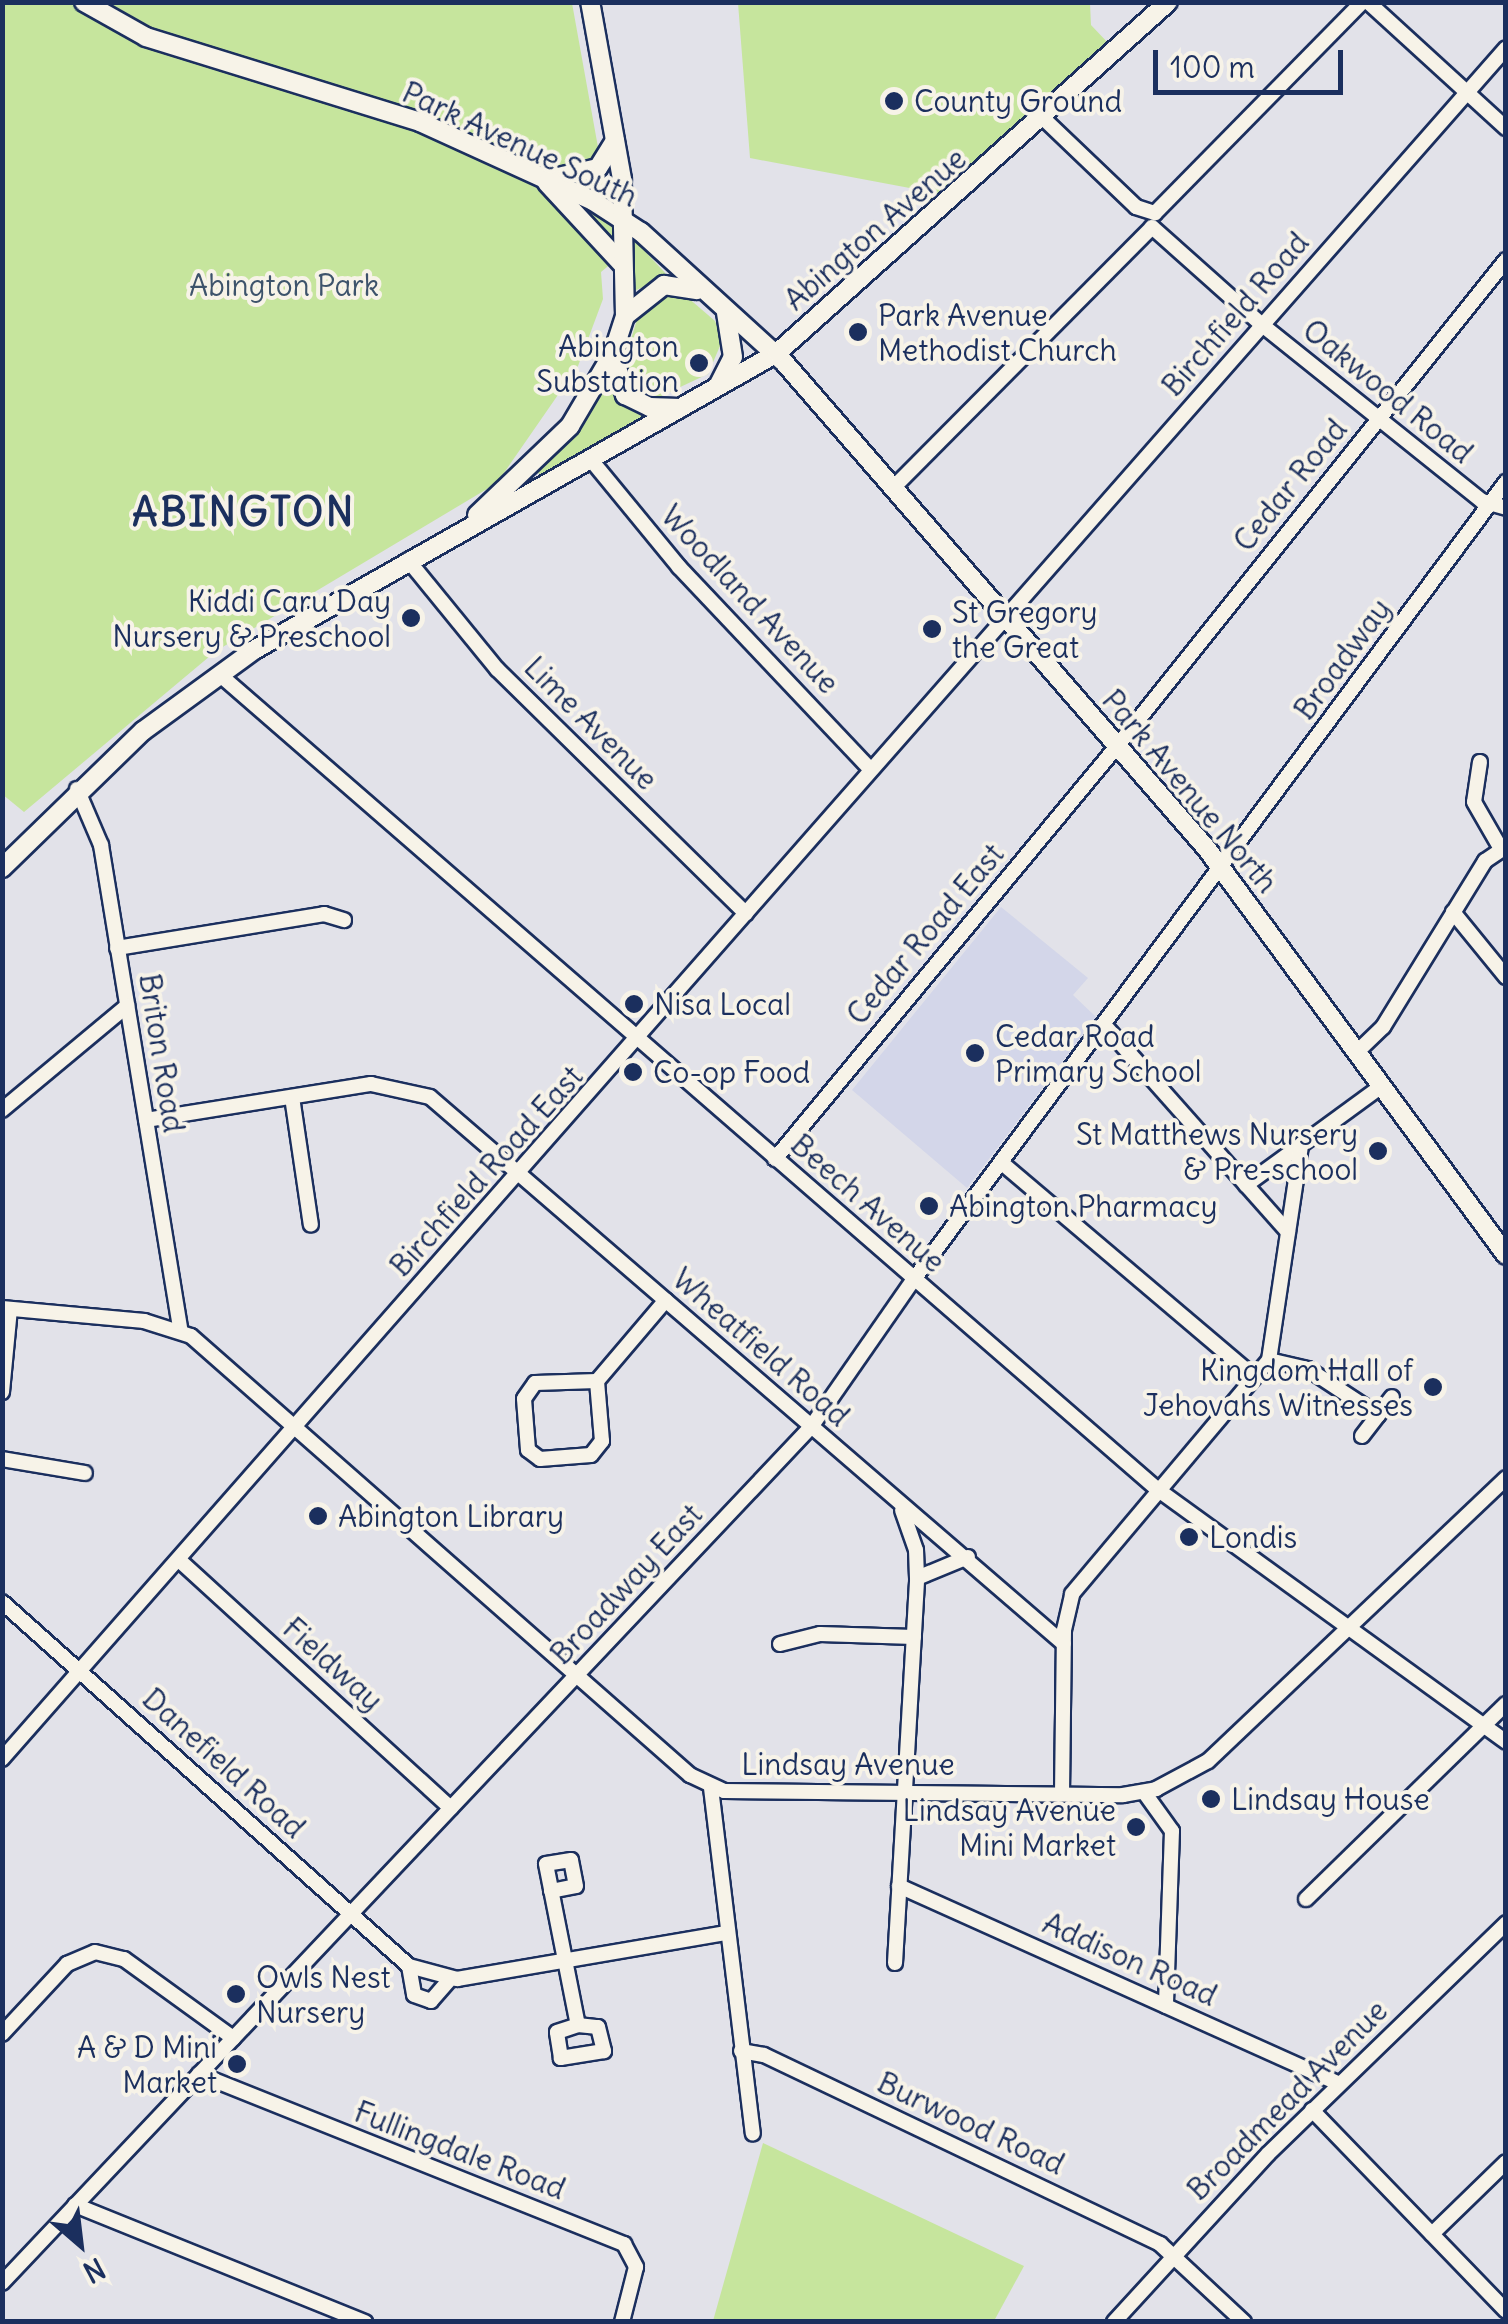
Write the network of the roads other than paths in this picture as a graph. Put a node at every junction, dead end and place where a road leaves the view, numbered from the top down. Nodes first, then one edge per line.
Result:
1 (84, 2) edge
2 (590, 2) edge
3 (1168, 2) edge
4 (1365, 2) edge
5 (1506, 48) edge
6 (1465, 92) junction
7 (1043, 118) junction
8 (1506, 128) edge
9 (616, 139) junction
10 (544, 179) junction
11 (622, 179) junction
12 (620, 217) junction
13 (1153, 220) junction
14 (649, 240) junction
15 (1506, 260) edge
16 (625, 268) junction
17 (698, 290) junction
18 (726, 313) junction
19 (625, 316) junction
20 (1261, 324) junction
21 (804, 327) junction
22 (754, 336) junction
23 (613, 354) junction
24 (776, 354) junction
25 (747, 372) junction
26 (804, 384) junction
27 (716, 389) junction
28 (686, 408) junction
29 (1379, 419) junction
30 (592, 462) junction
31 (1506, 482) edge
32 (894, 487) junction
33 (1488, 504) junction
34 (1506, 508) edge
35 (454, 535) junction
36 (408, 560) junction
37 (1006, 616) junction
38 (220, 674) junction
39 (1118, 745) junction
40 (1480, 762) dead end
41 (872, 770) junction
42 (77, 790) junction
43 (1503, 848) edge
44 (2, 868) edge
45 (1224, 869) junction
46 (1453, 912) junction
47 (746, 914) junction
48 (344, 920) dead end
49 (117, 948) junction
50 (1506, 977) edge
51 (127, 1006) junction
52 (1106, 1027) junction
53 (638, 1040) junction
54 (1358, 1052) junction
55 (1379, 1088) junction
56 (292, 1097) junction
57 (2, 1110) edge
58 (146, 1120) junction
59 (1301, 1145) junction
60 (775, 1159) junction
61 (1002, 1163) junction
62 (521, 1172) junction
63 (1246, 1184) junction
64 (311, 1225) dead end
65 (1288, 1232) junction
66 (1506, 1254) edge
67 (914, 1278) junction
68 (666, 1300) junction
69 (6, 1308) edge
70 (180, 1330) junction
71 (1269, 1360) junction
72 (1254, 1377) junction
73 (597, 1381) junction
74 (2, 1392) edge
75 (1392, 1397) dead end
76 (1378, 1415) junction
77 (812, 1427) junction
78 (295, 1428) junction
79 (1362, 1436) dead end
80 (2, 1459) edge
81 (85, 1473) dead end
82 (1506, 1478) edge
83 (1157, 1489) junction
84 (902, 1509) junction
85 (968, 1558) junction
86 (179, 1560) junction
87 (917, 1578) junction
88 (2, 1602) edge
89 (1347, 1628) junction
90 (914, 1637) junction
91 (780, 1644) dead end
92 (1064, 1644) junction
93 (79, 1672) junction
94 (577, 1676) junction
95 (1506, 1704) edge
96 (1483, 1726) junction
97 (1506, 1742) edge
98 (2, 1759) edge
99 (710, 1788) junction
100 (904, 1792) junction
101 (1144, 1792) junction
102 (1062, 1794) junction
103 (450, 1808) junction
104 (898, 1886) junction
105 (552, 1891) dead end
106 (1306, 1899) dead end
107 (350, 1914) junction
108 (1506, 1924) edge
109 (725, 1933) junction
110 (563, 1960) junction
111 (894, 1962) dead end
112 (410, 1966) junction
113 (451, 1978) junction
114 (1166, 2006) junction
115 (578, 2026) dead end
116 (2, 2034) edge
117 (233, 2038) junction
118 (741, 2051) junction
119 (198, 2074) junction
120 (1339, 2084) junction
121 (1312, 2110) junction
122 (753, 2133) dead end
123 (1506, 2162) edge
124 (75, 2205) junction
125 (1432, 2234) junction
126 (1175, 2252) junction
127 (2, 2283) edge
128 (1506, 2311) edge
129 (365, 2322) edge
130 (622, 2322) edge
131 (1114, 2322) edge
132 (1244, 2322) edge

1 - 10 main road, Park Avenue South
2 - 9 main road
3 - 7 main road, Abington Avenue
4 - 6 street
4 - 13 street
5 - 6 street, Birchfield Road
6 - 8 street
6 - 20 street, Birchfield Road
7 - 13 street, Oakwood Road
7 - 21 main road, Abington Avenue
9 - 10 main road
9 - 11 main road
10 - 12 main road, Park Avenue South
10 - 16 main road
11 - 12 main road
11 - 14 main road
12 - 14 main road, Park Avenue South
12 - 16 main road
13 - 20 street, Oakwood Road
13 - 32 street
14 - 17 main road
15 - 29 street, Cedar Road
16 - 19 main road
17 - 18 main road
17 - 19 main road
18 - 22 main road, Park Avenue North
18 - 27 main road
19 - 23 main road
20 - 29 street, Oakwood Road
20 - 37 street, Birchfield Road
21 - 22 main road
21 - 24 main road, Abington Avenue
21 - 26 main road
22 - 24 main road, Park Avenue North
23 - 28 main road
23 - 35 main road
24 - 25 main road, Abington Avenue
24 - 26 main road, Park Avenue North
25 - 26 main road
25 - 27 main road, Abington Avenue
26 - 32 main road, Park Avenue North
27 - 28 main road, Abington Avenue
28 - 30 main road, Abington Avenue
29 - 33 street, Oakwood Road
29 - 39 street, Cedar Road
30 - 35 main road, Abington Avenue
30 - 41 street, Woodland Avenue
31 - 33 street, Broadway
32 - 37 main road, Park Avenue North
33 - 34 street, Oakwood Road
33 - 45 street, Broadway
35 - 36 main road
36 - 38 main road
36 - 47 street, Lime Avenue
37 - 39 main road, Park Avenue North
37 - 41 street, Birchfield Road East
38 - 42 main road
38 - 53 street, Beech Avenue
39 - 45 main road, Park Avenue North
39 - 60 street, Cedar Road East
40 - 43 street
41 - 47 street, Birchfield Road East
42 - 44 main road
42 - 49 street, Briton Road
43 - 46 street
45 - 52 street, Broadway East
45 - 54 main road, Park Avenue North
46 - 50 street
46 - 54 street
47 - 53 street, Birchfield Road East
48 - 49 street
49 - 51 street, Briton Road
51 - 57 street
51 - 58 street, Briton Road
52 - 61 street, Broadway East
52 - 63 street
53 - 60 street, Beech Avenue
53 - 62 street, Birchfield Road East
54 - 55 main road, Park Avenue North
55 - 59 street
55 - 66 main road, Park Avenue North
56 - 58 street, Wheatfield Road
56 - 62 street, Wheatfield Road
56 - 64 street
58 - 70 street, Briton Road
59 - 63 street
59 - 65 street
60 - 67 street, Beech Avenue
61 - 67 street, Broadway East
61 - 72 street
62 - 68 street, Wheatfield Road
62 - 78 street, Birchfield Road East
63 - 65 street
65 - 71 street
67 - 77 street, Broadway East
67 - 83 street, Beech Avenue
68 - 73 street
68 - 77 street, Wheatfield Road
69 - 70 street
69 - 74 street
70 - 78 street, Lindsay Avenue
71 - 72 street
71 - 76 street
72 - 83 street
73 - 73 street
75 - 76 street
76 - 79 street
77 - 84 street, Wheatfield Road
77 - 94 street, Broadway East
78 - 86 street, Birchfield Road East
78 - 94 street, Lindsay Avenue
80 - 81 street
82 - 89 street, Lindsay Avenue
83 - 89 street, Beech Avenue
83 - 92 street
84 - 85 street, Wheatfield Road
84 - 87 street
85 - 87 street
85 - 92 street, Wheatfield Road
86 - 93 street, Birchfield Road East
86 - 103 street, Fieldway
87 - 90 street
88 - 93 street, Danefield Road
89 - 96 street, Beech Avenue
89 - 101 street, Lindsay Avenue
90 - 91 street
90 - 100 street
92 - 102 street
93 - 98 street, Birchfield Road East
93 - 107 street, Danefield Road
94 - 99 street, Lindsay Avenue
94 - 103 street, Broadway East
95 - 96 street
96 - 97 street, Beech Avenue
96 - 106 street
99 - 100 street, Lindsay Avenue
99 - 109 street
100 - 102 street, Lindsay Avenue
100 - 104 street
101 - 102 street, Lindsay Avenue
101 - 114 street
103 - 107 street, Broadway East
104 - 111 street
104 - 114 street, Addison Road
105 - 110 street
107 - 112 street, Danefield Road
107 - 117 street, Broadway East
108 - 120 street, Broadmead Avenue
109 - 110 street, Danefield Road
109 - 118 street
110 - 113 street, Danefield Road
110 - 115 street
112 - 113 street, Danefield Road
112 - 113 street, Danefield Road
114 - 120 street, Addison Road
116 - 117 street
117 - 119 street, Broadway East
118 - 122 street
118 - 126 street, Burwood Road
119 - 124 street, Broadway East
119 - 130 street, Fullingdale Road
120 - 121 street, Broadmead Avenue
121 - 125 street
121 - 126 street, Broadmead Avenue
123 - 125 street
124 - 127 street, Broadway East
124 - 129 street
125 - 128 street
126 - 131 street, Broadmead Avenue
126 - 132 street, Burwood Road

